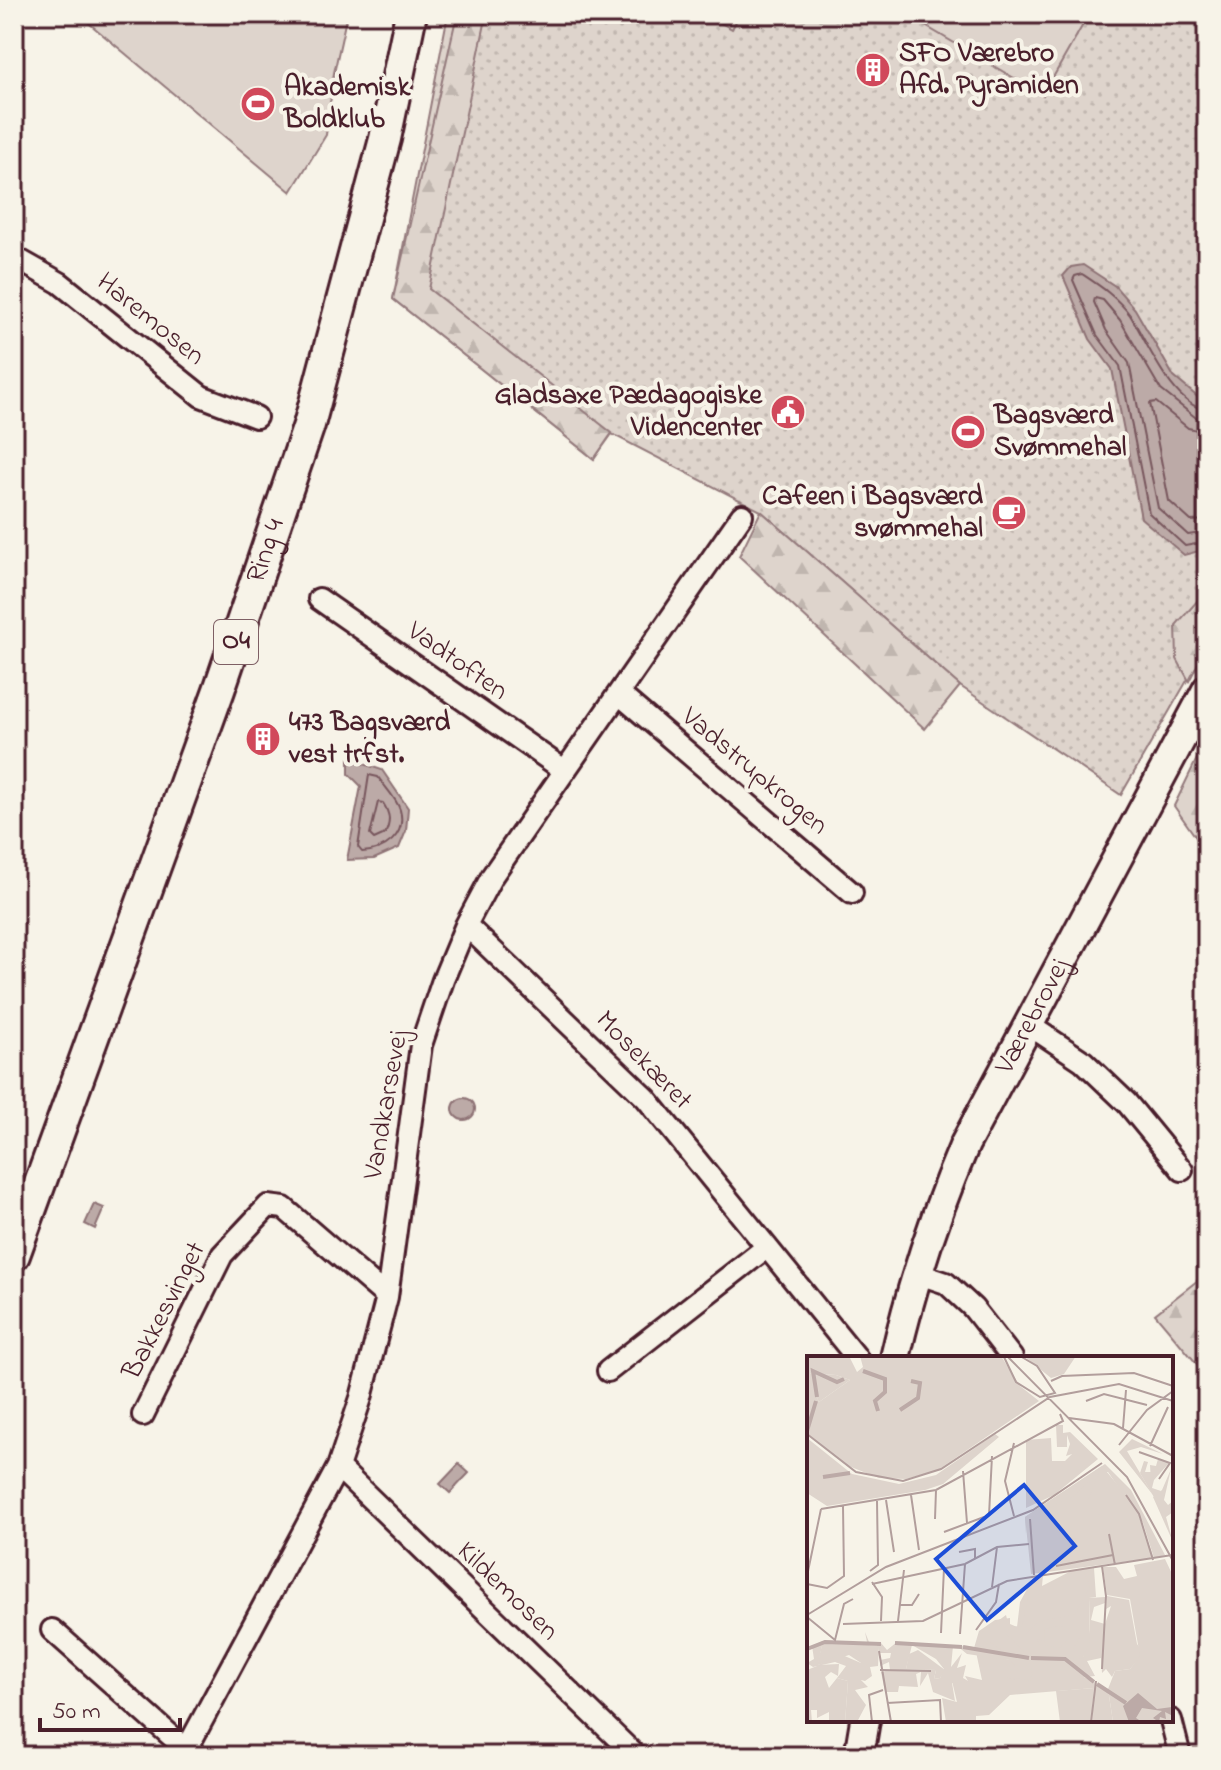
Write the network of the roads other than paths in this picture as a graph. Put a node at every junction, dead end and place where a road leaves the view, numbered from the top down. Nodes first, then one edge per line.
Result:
1 (411, 14) edge
2 (14, 257) edge
3 (256, 417) dead end
4 (742, 515) dead end
5 (319, 599) dead end
6 (1207, 690) edge
7 (619, 694) junction
8 (564, 770) junction
9 (852, 893) dead end
10 (466, 925) junction
11 (1029, 1025) junction
12 (1182, 1170) dead end
13 (767, 1247) junction
14 (14, 1255) edge
15 (916, 1273) junction
16 (387, 1297) junction
17 (855, 1356) edge
18 (895, 1356) edge
19 (1010, 1356) edge
20 (608, 1371) dead end
21 (143, 1415) dead end
22 (338, 1467) junction
23 (52, 1630) dead end
24 (865, 1722) edge
25 (1172, 1722) edge
26 (184, 1754) edge
27 (636, 1756) edge
28 (859, 1756) edge
29 (1180, 1756) edge

1 - 14 main road, Ring 4 / O4
2 - 3 street, Haremosen
4 - 7 street, Vandkarsevej
5 - 8 street, Vadtoften
6 - 11 street, Værebrovej
7 - 8 street, Vandkarsevej
7 - 9 street, Vadstrupkrogen
8 - 10 street, Vandkarsevej
10 - 13 street, Mosekæret
10 - 16 street, Vandkarsevej
11 - 12 street
11 - 15 street, Værebrovej
13 - 17 street, Mosekæret
13 - 20 street
15 - 18 street, Værebrovej
15 - 19 street
16 - 21 street, Bakkesvinget
16 - 22 street, Vandkarsevej
22 - 26 street, Vandkarsevej
22 - 27 street, Kildemosen
23 - 26 street, Vandkarsevej
24 - 28 street
25 - 29 street

